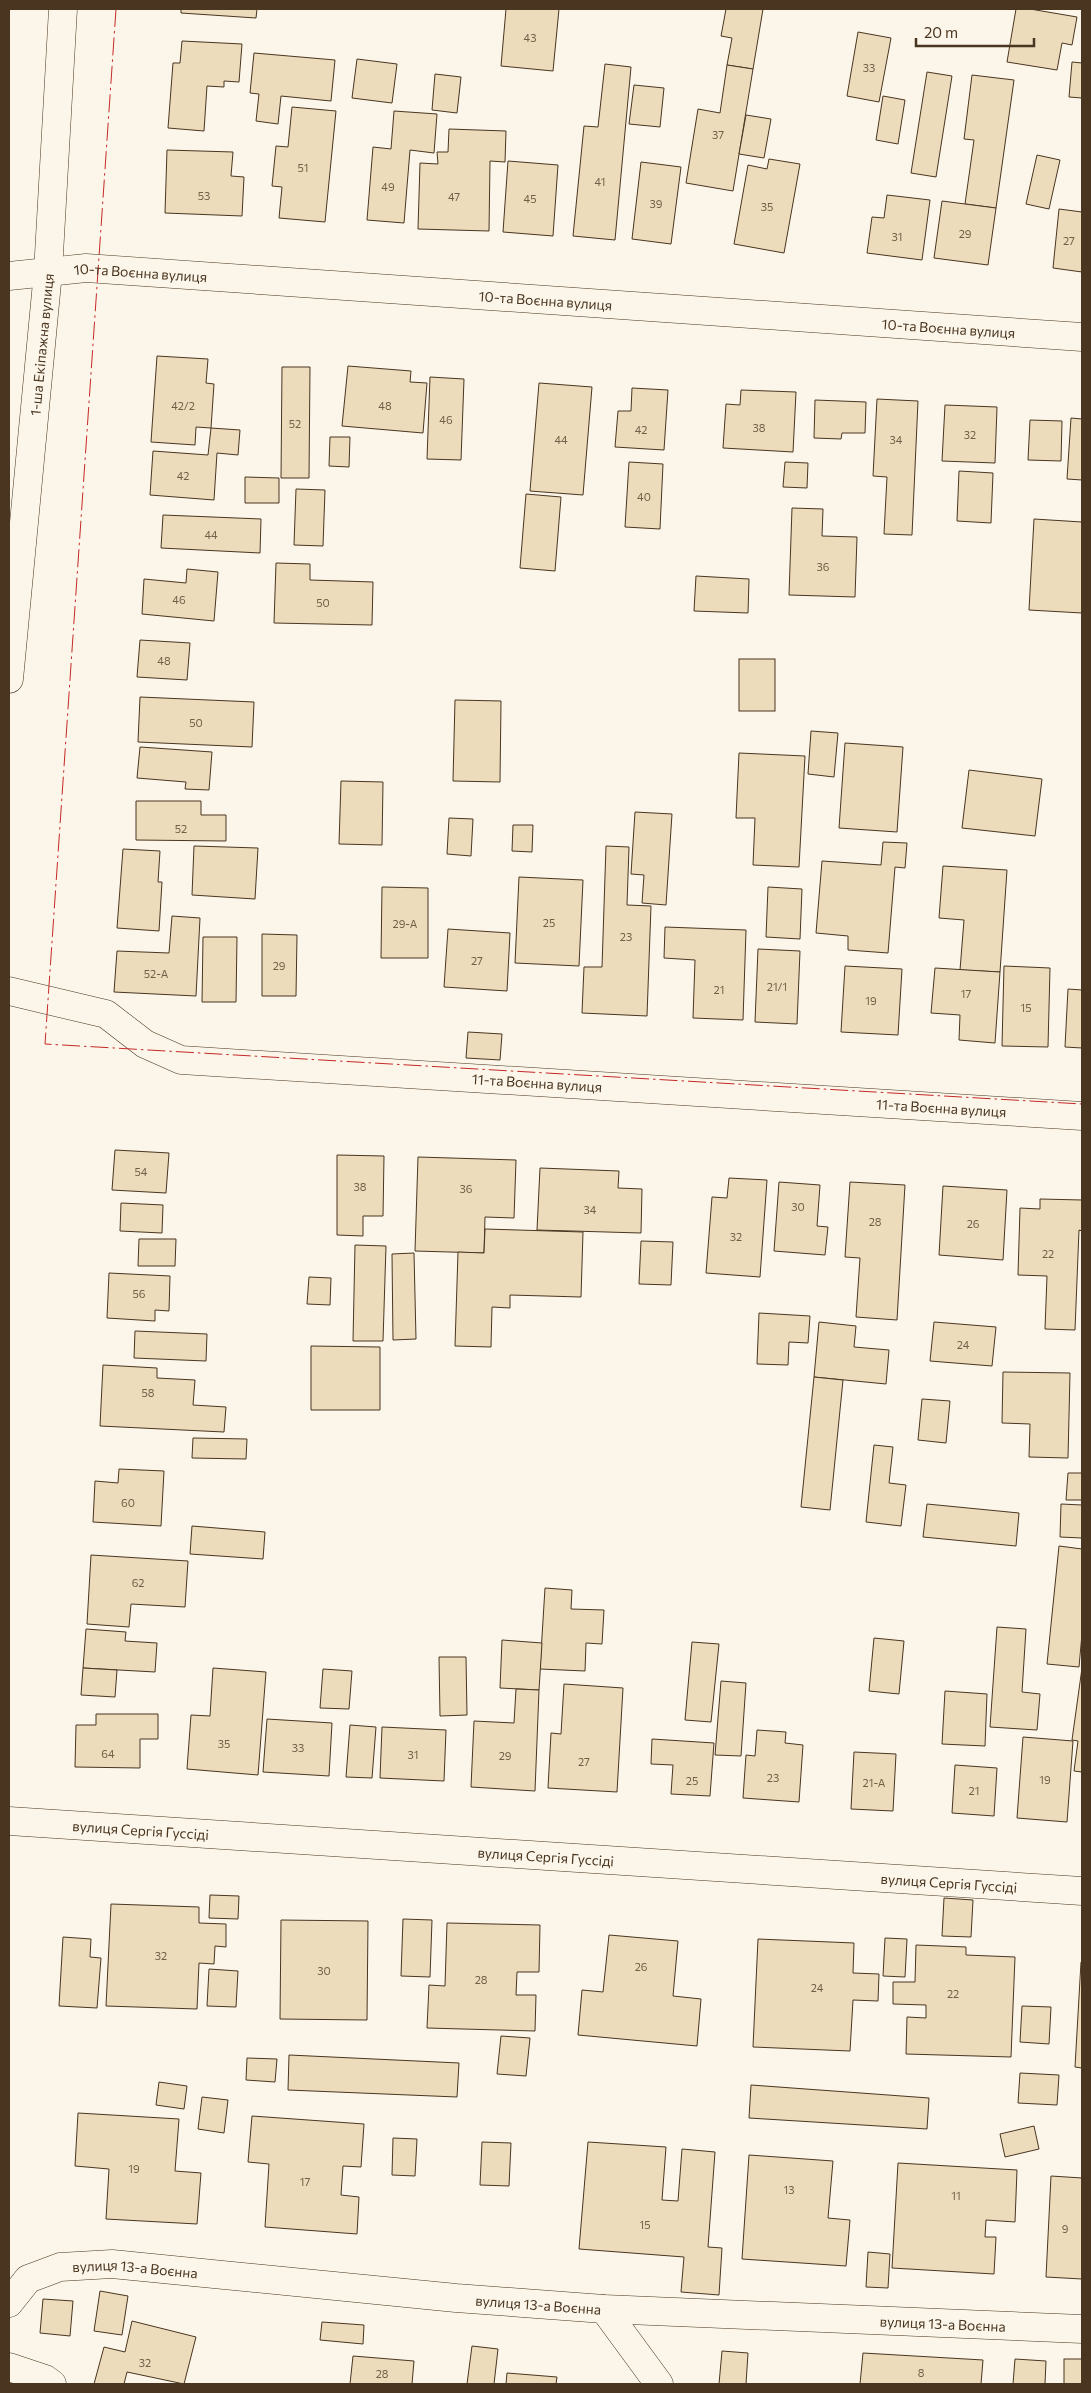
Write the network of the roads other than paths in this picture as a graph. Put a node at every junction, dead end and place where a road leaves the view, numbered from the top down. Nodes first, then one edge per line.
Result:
1 (63, 9) edge
2 (48, 272) junction
3 (9, 276) edge
4 (1082, 337) edge
5 (9, 679) edge
6 (9, 991) edge
7 (1082, 1116) edge
8 (9, 1821) edge
9 (1082, 1892) edge
10 (9, 2303) edge
11 (604, 2308) junction
12 (1082, 2329) edge
13 (9, 2367) edge
14 (52, 2384) edge
15 (659, 2384) edge

1 - 2 street, 1-ша Екіпажна вулиця
2 - 3 street, 10-та Воєнна вулиця
2 - 4 street, 10-та Воєнна вулиця
2 - 5 street, 1-ша Екіпажна вулиця
6 - 7 street, 11-та Воєнна вулиця
8 - 9 street, вулиця Сергія Гуссіді
10 - 11 street, вулиця 13-а Воєнна
11 - 12 street, вулиця 13-а Воєнна
11 - 15 street
13 - 14 street

